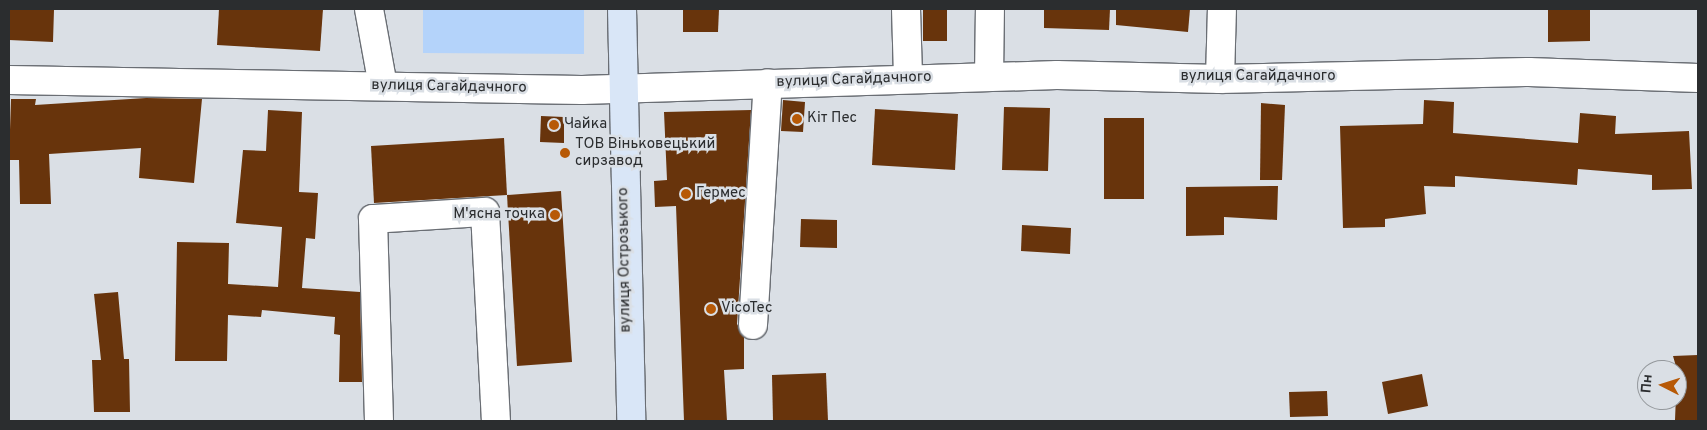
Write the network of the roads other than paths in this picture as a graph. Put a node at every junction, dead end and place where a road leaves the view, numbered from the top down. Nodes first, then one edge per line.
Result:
1 (369, 9) edge
2 (622, 9) edge
3 (906, 9) edge
4 (990, 9) edge
5 (1222, 9) edge
6 (908, 77) junction
7 (989, 77) junction
8 (1698, 78) edge
9 (1220, 79) junction
10 (9, 80) edge
11 (768, 83) junction
12 (383, 86) junction
13 (622, 88) junction
14 (753, 326) dead end
15 (379, 421) edge
16 (496, 421) edge
17 (631, 421) edge

1 - 12 street
2 - 13 main road, вулиця Острозького
3 - 6 street
4 - 7 street
5 - 9 street
6 - 7 street, вулиця Сагайдачного
6 - 11 street, вулиця Сагайдачного
7 - 9 street, вулиця Сагайдачного
8 - 9 street, вулиця Сагайдачного
10 - 12 street, вулиця Сагайдачного
11 - 13 street, вулиця Сагайдачного
11 - 14 street
12 - 13 street, вулиця Сагайдачного
13 - 17 main road, вулиця Острозького
15 - 16 street

